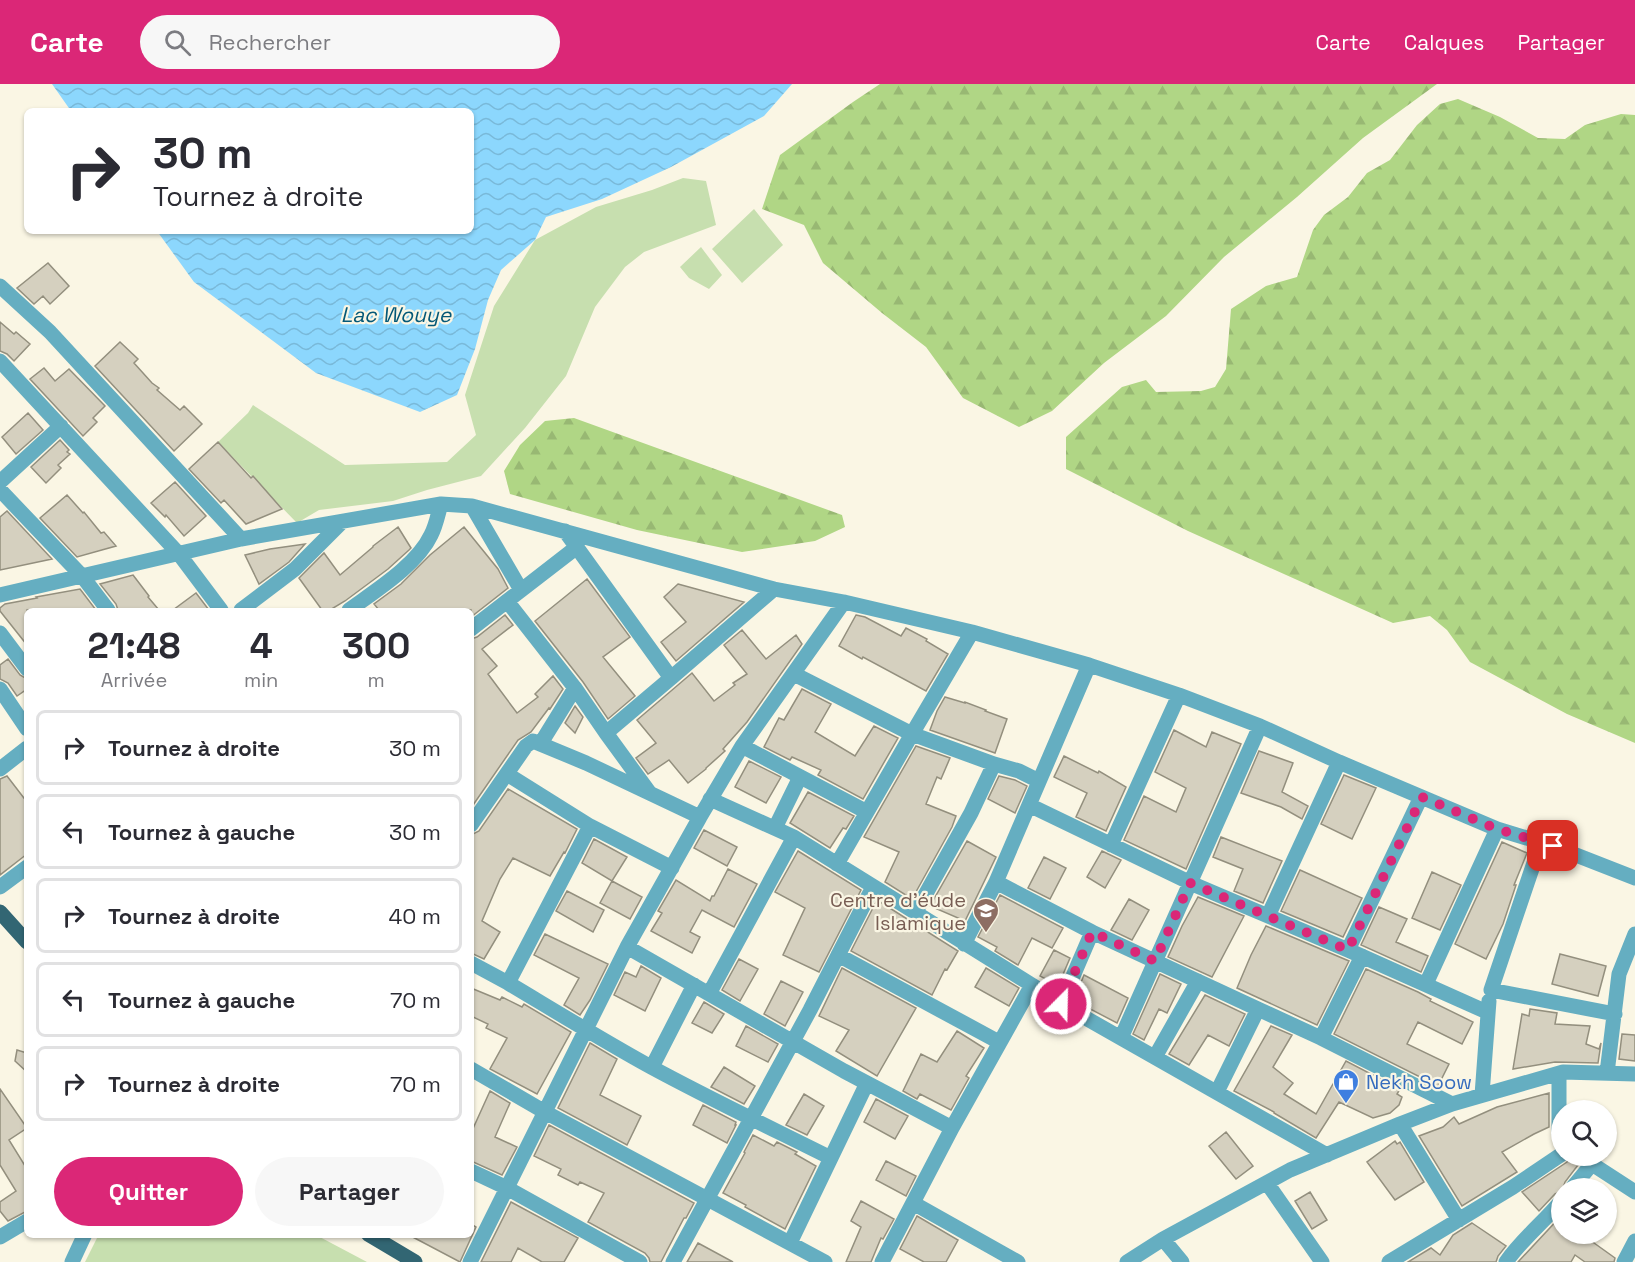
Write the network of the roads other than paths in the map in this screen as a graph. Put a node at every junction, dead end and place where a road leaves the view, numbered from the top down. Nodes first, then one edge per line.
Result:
1 (0, 286) edge
2 (0, 361) edge
3 (60, 426) junction
4 (0, 482) edge
5 (0, 490) edge
6 (441, 504) junction
7 (472, 506) junction
8 (342, 522) junction
9 (566, 531) junction
10 (241, 539) junction
11 (577, 547) junction
12 (179, 554) junction
13 (82, 576) junction
14 (774, 589) junction
15 (521, 590) junction
16 (0, 595) edge
17 (507, 601) junction
18 (844, 602) junction
19 (106, 608) edge
20 (220, 608) edge
21 (244, 608) edge
22 (352, 608) edge
23 (474, 627) edge
24 (972, 632) junction
25 (0, 633) edge
26 (5, 649) edge
27 (1089, 665) junction
28 (24, 666) edge
29 (794, 674) junction
30 (671, 678) junction
31 (575, 688) junction
32 (0, 689) edge
33 (1179, 694) junction
34 (24, 725) edge
35 (1260, 726) junction
36 (606, 733) junction
37 (912, 734) junction
38 (541, 743) junction
39 (742, 746) junction
40 (24, 750) edge
41 (1339, 762) junction
42 (994, 764) junction
43 (0, 769) edge
44 (507, 774) junction
45 (801, 777) junction
46 (1039, 781) junction
47 (651, 794) junction
48 (1422, 797) junction
49 (710, 799) junction
50 (1029, 805) junction
51 (867, 812) junction
52 (700, 817) junction
53 (474, 821) edge
54 (590, 826) junction
55 (775, 828) junction
56 (1497, 829) junction
57 (794, 837) junction
58 (1541, 842) junction
59 (1111, 845) junction
60 (837, 864) junction
61 (672, 868) junction
62 (24, 869) edge
63 (1635, 878) edge
64 (996, 882) junction
65 (1190, 883) junction
66 (0, 887) edge
67 (873, 887) junction
68 (0, 912) edge
69 (915, 913) junction
70 (1268, 916) junction
71 (1092, 932) junction
72 (1635, 934) edge
73 (24, 939) edge
74 (964, 944) junction
75 (627, 947) junction
76 (1632, 952) edge
77 (1355, 953) junction
78 (838, 955) junction
79 (1155, 961) junction
80 (474, 965) edge
81 (1198, 981) junction
82 (508, 983) junction
83 (1426, 984) junction
84 (694, 985) junction
85 (1032, 985) junction
86 (1491, 990) junction
87 (709, 994) junction
88 (1061, 1004) junction
89 (1258, 1009) junction
90 (1487, 1012) junction
91 (1615, 1014) junction
92 (586, 1030) junction
93 (1121, 1038) junction
94 (1321, 1038) junction
95 (793, 1042) junction
96 (999, 1042) junction
97 (1155, 1057) junction
98 (652, 1067) junction
99 (474, 1071) edge
100 (1607, 1073) junction
101 (1559, 1074) junction
102 (1635, 1074) edge
103 (867, 1083) junction
104 (1217, 1092) junction
105 (1482, 1095) junction
106 (1559, 1100) edge
107 (1452, 1104) junction
108 (545, 1112) junction
109 (751, 1119) junction
110 (1400, 1124) junction
111 (952, 1128) junction
112 (1327, 1155) junction
113 (831, 1158) junction
114 (1551, 1161) edge
115 (1597, 1166) edge
116 (474, 1173) edge
117 (1267, 1183) junction
118 (507, 1188) junction
119 (1635, 1192) edge
120 (707, 1200) junction
121 (913, 1203) junction
122 (1551, 1214) edge
123 (1459, 1220) junction
124 (24, 1223) edge
125 (0, 1237) edge
126 (83, 1238) edge
127 (376, 1238) edge
128 (1163, 1239) junction
129 (1635, 1241) edge
130 (790, 1243) junction
131 (1396, 1261) edge
132 (72, 1262) edge
133 (415, 1262) edge
134 (470, 1262) edge
135 (640, 1262) edge
136 (672, 1262) edge
137 (825, 1262) edge
138 (882, 1262) edge
139 (1018, 1262) edge
140 (1127, 1262) edge
141 (1182, 1262) edge
142 (1322, 1262) edge
143 (1506, 1262) edge
144 (1624, 1262) edge

1 - 10 street
2 - 3 street
3 - 4 street
3 - 12 street
5 - 13 street
6 - 7 street
6 - 8 street
6 - 22 street
7 - 9 street
7 - 15 street
8 - 10 street
8 - 21 street
9 - 11 street
9 - 14 street
10 - 12 street
11 - 15 street
11 - 30 street
12 - 13 street
12 - 20 street
13 - 16 street
13 - 19 street
14 - 18 street
14 - 30 street
15 - 17 street
17 - 23 street
17 - 31 street
18 - 24 street
18 - 29 street
24 - 27 street
24 - 37 street
25 - 26 street
26 - 28 street
27 - 33 street
27 - 46 street
29 - 37 street
29 - 39 street
30 - 36 street
31 - 36 street
31 - 38 street
32 - 34 street
33 - 35 street
33 - 59 street
35 - 41 street
35 - 65 street
36 - 47 street
37 - 42 street
37 - 51 street
38 - 44 street
38 - 47 street
39 - 45 street
39 - 49 street
40 - 43 street
41 - 48 street
41 - 70 street
42 - 46 street
42 - 69 street
44 - 53 street
44 - 54 street
45 - 51 street
45 - 55 street
46 - 50 street
47 - 52 street
48 - 56 street
48 - 77 street
49 - 52 street
49 - 55 street
50 - 59 street
50 - 64 street
51 - 60 street
52 - 61 street
54 - 61 street
54 - 82 street
55 - 57 street
56 - 58 street
56 - 83 street
57 - 60 street
57 - 87 street
58 - 63 street
58 - 86 street
59 - 65 street
60 - 67 street
61 - 75 street
62 - 66 street
64 - 71 street
64 - 74 street
65 - 70 street
65 - 79 street
67 - 69 street
67 - 78 street
68 - 73 main road
69 - 74 street
70 - 77 street
71 - 79 street
71 - 88 street
72 - 76 street
74 - 85 street
75 - 84 street
75 - 92 street
76 - 91 street
77 - 83 street
77 - 94 street
78 - 95 street
78 - 96 street
79 - 81 street
79 - 93 street
80 - 82 street
81 - 89 street
81 - 97 street
82 - 92 street
83 - 90 street
84 - 87 street
84 - 98 street
85 - 88 street
85 - 96 street
86 - 90 street
86 - 91 street
87 - 95 street
88 - 93 street
89 - 94 street
89 - 104 street
90 - 105 street
91 - 100 street
92 - 98 street
92 - 108 street
93 - 97 street
94 - 107 street
95 - 103 street
95 - 109 street
96 - 111 street
97 - 104 street
98 - 109 street
99 - 108 street
100 - 101 street
100 - 102 street
101 - 105 street
101 - 106 street
103 - 111 street
103 - 113 street
104 - 112 street
105 - 107 street
107 - 110 street
108 - 118 street
108 - 120 street
109 - 113 street
109 - 120 street
110 - 112 street
110 - 123 street
111 - 121 street
112 - 117 street
113 - 130 street
114 - 123 street
115 - 119 street
116 - 118 street
117 - 128 street
117 - 142 street
118 - 134 street
118 - 135 street
120 - 130 street
120 - 136 street
121 - 138 street
121 - 139 street
122 - 143 street
123 - 131 street
124 - 125 street
126 - 132 street
127 - 133 main road
128 - 140 street
128 - 141 street
129 - 144 street
130 - 137 street

